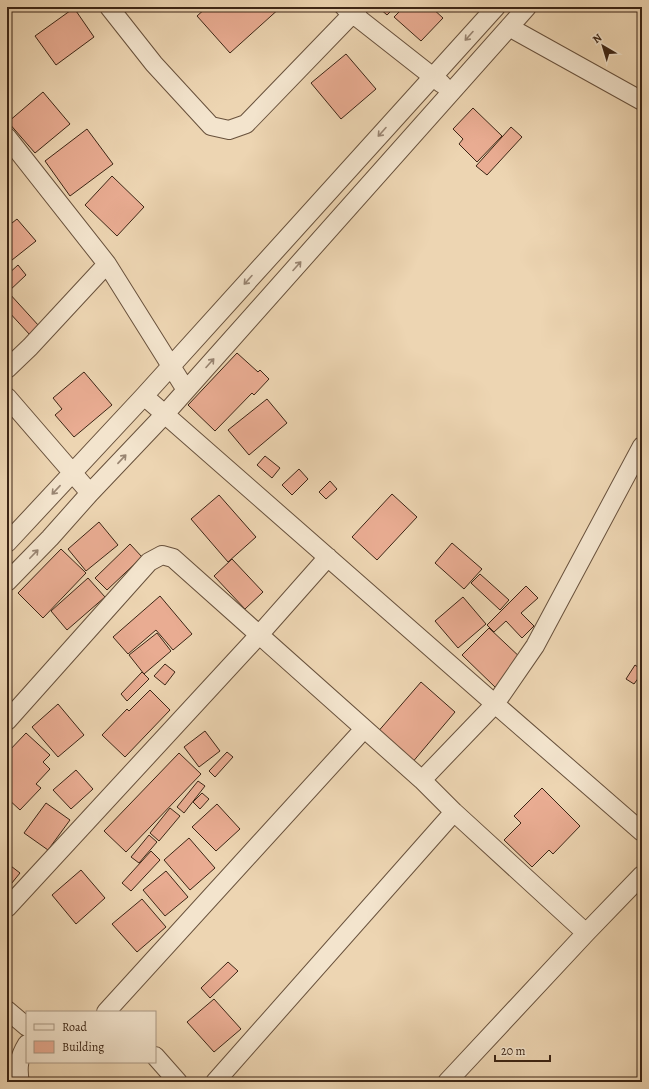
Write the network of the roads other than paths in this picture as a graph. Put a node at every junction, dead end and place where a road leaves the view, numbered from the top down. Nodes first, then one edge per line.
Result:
1 (109, 7) edge
2 (496, 7) edge
3 (527, 7) edge
4 (352, 9) edge
5 (509, 27) junction
6 (433, 76) junction
7 (452, 92) junction
8 (642, 101) edge
9 (7, 137) edge
10 (370, 146) junction
11 (389, 163) junction
12 (291, 232) junction
13 (310, 251) junction
14 (107, 264) junction
15 (171, 365) junction
16 (7, 369) edge
17 (186, 390) junction
18 (144, 396) junction
19 (7, 397) edge
20 (165, 414) junction
21 (642, 446) edge
22 (72, 473) junction
23 (90, 493) junction
24 (7, 543) edge
25 (328, 557) junction
26 (7, 582) edge
27 (258, 635) junction
28 (495, 704) junction
29 (7, 721) edge
30 (364, 729) junction
31 (422, 780) junction
32 (454, 812) junction
33 (642, 831) edge
34 (642, 875) edge
35 (7, 908) edge
36 (586, 933) junction
37 (7, 1010) edge
38 (107, 1011) edge
39 (26, 1026) edge
40 (26, 1046) edge
41 (156, 1057) edge
42 (20, 1082) edge
43 (178, 1082) edge
44 (215, 1082) edge
45 (447, 1082) edge

1 - 4 street
2 -> 6 street
3 - 5 street
4 - 6 street
5 - 7 street
5 - 8 street
6 - 7 street
6 -> 10 street
7 - 11 street
9 - 14 street
10 - 11 street
10 - 12 street
11 - 13 street
12 - 13 street
12 -> 15 street
17 -> 13 street
14 - 15 street
14 - 16 street
15 - 17 street
15 - 18 street
17 - 20 street
18 - 20 street
18 - 22 street
19 - 22 street
23 -> 20 street
20 - 25 street
21 - 28 street
22 - 23 street
22 -> 24 street
26 -> 23 street
25 - 27 street
25 - 28 street
27 - 29 street
27 - 30 street
27 - 35 street
28 - 31 street
28 - 33 street
30 - 31 street
30 - 38 street
31 - 32 street
32 - 36 street
32 - 44 street
34 - 36 street
36 - 45 street
37 - 39 street
40 - 42 street
41 - 43 street

